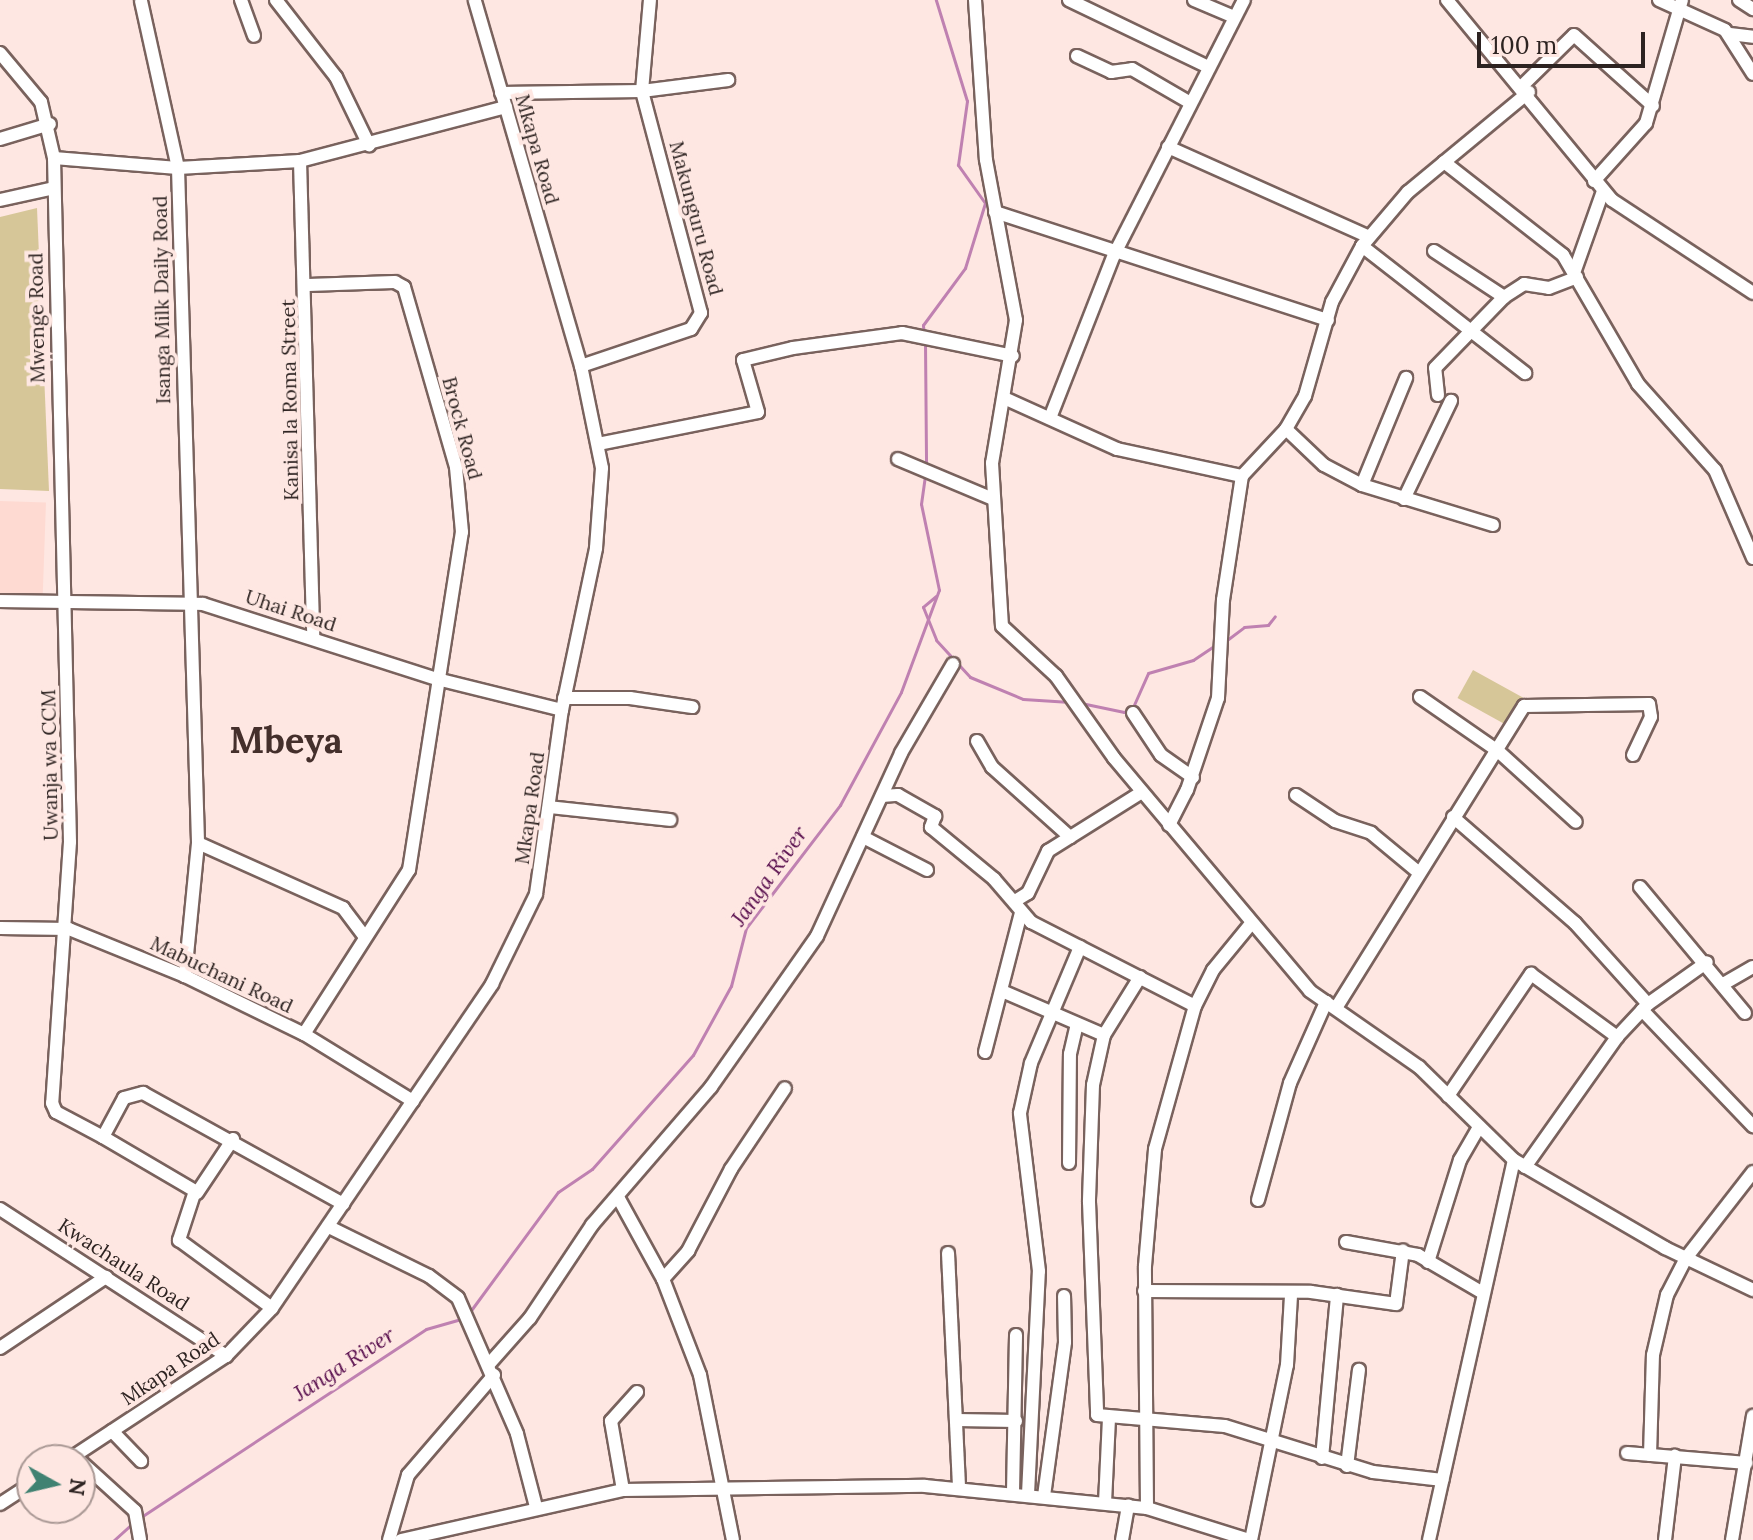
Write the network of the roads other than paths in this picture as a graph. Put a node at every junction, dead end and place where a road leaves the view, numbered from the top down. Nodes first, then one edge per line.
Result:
1 (241, 0) edge
2 (276, 0) edge
3 (475, 0) edge
4 (650, 0) edge
5 (975, 0) edge
6 (1069, 0) edge
7 (1194, 0) edge
8 (1244, 0) edge
9 (1447, 0) edge
10 (1659, 0) edge
11 (1739, 0) edge
12 (141, 1) edge
13 (1680, 6) edge
14 (1753, 9) edge
15 (1234, 17) junction
16 (1730, 34) junction
17 (254, 36) dead end
18 (1753, 37) edge
19 (0, 53) edge
20 (1077, 56) dead end
21 (1206, 66) junction
22 (1753, 74) edge
23 (728, 80) dead end
24 (1526, 88) junction
25 (642, 91) junction
26 (501, 93) junction
27 (1189, 102) junction
28 (1653, 106) junction
29 (506, 107) junction
30 (50, 124) junction
31 (0, 139) edge
32 (369, 145) junction
33 (1168, 147) junction
34 (54, 158) junction
35 (300, 161) junction
36 (1444, 162) junction
37 (178, 168) junction
38 (1599, 186) junction
39 (54, 188) junction
40 (0, 200) edge
41 (995, 212) junction
42 (1366, 242) junction
43 (1434, 251) dead end
44 (1114, 255) junction
45 (1576, 275) junction
46 (307, 285) junction
47 (1753, 293) edge
48 (1504, 297) junction
49 (1328, 320) junction
50 (1468, 334) junction
51 (1013, 356) junction
52 (581, 366) junction
53 (1525, 373) dead end
54 (1406, 378) dead end
55 (1438, 395) dead end
56 (1004, 398) junction
57 (1451, 401) dead end
58 (1050, 418) junction
59 (1286, 429) junction
60 (598, 444) junction
61 (898, 459) dead end
62 (1242, 476) junction
63 (1362, 485) junction
64 (991, 498) junction
65 (1404, 499) junction
66 (1493, 525) dead end
67 (1753, 558) edge
68 (65, 600) junction
69 (0, 601) edge
70 (188, 602) junction
71 (313, 638) junction
72 (953, 664) dead end
73 (437, 679) junction
74 (1420, 697) dead end
75 (563, 704) junction
76 (692, 707) dead end
77 (1133, 713) dead end
78 (977, 741) dead end
79 (1498, 751) junction
80 (1633, 755) dead end
81 (1193, 777) junction
82 (1142, 792) junction
83 (1296, 795) dead end
84 (882, 796) junction
85 (549, 807) junction
86 (1453, 817) junction
87 (670, 820) dead end
88 (1576, 822) dead end
89 (1169, 825) junction
90 (863, 837) junction
91 (1070, 837) junction
92 (198, 843) junction
93 (927, 870) dead end
94 (1418, 872) junction
95 (1640, 887) dead end
96 (1018, 907) junction
97 (1250, 925) junction
98 (0, 928) edge
99 (69, 929) junction
100 (363, 935) junction
101 (1080, 947) junction
102 (1707, 962) junction
103 (1753, 967) edge
104 (185, 976) junction
105 (1140, 977) junction
106 (1725, 983) junction
107 (1002, 991) junction
108 (1331, 1005) junction
109 (1195, 1006) junction
110 (1645, 1007) junction
111 (1051, 1010) junction
112 (1745, 1013) dead end
113 (1077, 1024) junction
114 (304, 1034) junction
115 (1104, 1035) junction
116 (1617, 1037) junction
117 (985, 1052) dead end
118 (785, 1088) dead end
119 (1448, 1096) junction
120 (413, 1101) junction
121 (1753, 1126) edge
122 (1478, 1129) junction
123 (103, 1137) junction
124 (233, 1139) junction
125 (1069, 1163) dead end
126 (1520, 1164) junction
127 (1753, 1172) edge
128 (197, 1193) junction
129 (619, 1199) junction
130 (1258, 1200) dead end
131 (343, 1204) junction
132 (0, 1209) edge
133 (329, 1227) junction
134 (1346, 1242) dead end
135 (1403, 1250) junction
136 (948, 1253) dead end
137 (1686, 1258) junction
138 (1428, 1262) junction
139 (106, 1277) junction
140 (663, 1279) junction
141 (1753, 1290) edge
142 (1144, 1291) junction
143 (1483, 1293) junction
144 (1337, 1295) junction
145 (1064, 1296) dead end
146 (1291, 1296) junction
147 (272, 1308) junction
148 (1016, 1335) dead end
149 (0, 1348) edge
150 (226, 1356) junction
151 (492, 1369) junction
152 (1359, 1370) dead end
153 (637, 1392) dead end
154 (1753, 1416) edge
155 (1146, 1418) junction
156 (1109, 1419) junction
157 (957, 1420) junction
158 (1016, 1421) junction
159 (112, 1431) junction
160 (1273, 1438) junction
161 (95, 1444) edge
162 (1627, 1453) dead end
163 (1650, 1455) junction
164 (1675, 1456) junction
165 (1322, 1458) junction
166 (141, 1461) dead end
167 (1747, 1463) junction
168 (1347, 1466) junction
169 (96, 1479) edge
170 (1443, 1480) junction
171 (959, 1488) junction
172 (726, 1489) junction
173 (623, 1490) junction
174 (1013, 1492) junction
175 (1028, 1494) junction
176 (1044, 1496) junction
177 (1105, 1503) junction
178 (1128, 1506) junction
179 (536, 1507) junction
180 (1147, 1508) junction
181 (459, 1534) edge
182 (140, 1540) edge
183 (389, 1540) edge
184 (401, 1540) edge
185 (733, 1540) edge
186 (1122, 1540) edge
187 (1250, 1540) edge
188 (1429, 1540) edge
189 (1665, 1540) edge
190 (1732, 1540) edge

1 - 17 street
2 - 32 street
3 - 26 street, Mkapa Road
4 - 25 street, Makunguru Road
5 - 41 street
6 - 21 street
7 - 15 street
8 - 15 street
9 - 24 street
10 - 13 street
11 - 14 street
12 - 37 street, Isanga Milk Daily Road
13 - 16 street
13 - 28 street
15 - 21 street
16 - 18 street
16 - 22 street
19 - 30 street, Mwenge Road
20 - 27 street
21 - 27 street
23 - 25 street
24 - 28 street
24 - 36 street
24 - 38 street
25 - 26 street
25 - 52 street, Makunguru Road
26 - 29 street, Mkapa Road
27 - 33 street
28 - 38 street
29 - 32 street
29 - 52 street, Mkapa Road
30 - 31 street
30 - 34 street, Mwenge Road
32 - 35 street
33 - 42 street
33 - 44 street
34 - 37 street
34 - 39 street, Mwenge Road
35 - 37 street
35 - 46 street, Kanisa la Roma Street
36 - 42 street
36 - 45 street
37 - 70 street, Isanga Milk Daily Road
38 - 45 street
38 - 47 street
39 - 40 street
39 - 68 street, Mwenge Road
41 - 44 street
41 - 51 street
42 - 49 street
42 - 50 street
43 - 48 street
44 - 49 street
44 - 58 street
45 - 48 street
45 - 67 street
46 - 71 street, Kanisa la Roma Street
46 - 73 street, Brock Road
48 - 50 street
49 - 59 street
50 - 53 street
50 - 55 street
51 - 56 street
51 - 60 street
52 - 60 street, Mkapa Road
54 - 63 street
56 - 58 street
56 - 64 street
57 - 65 street
58 - 62 street
59 - 62 street
59 - 63 street
60 - 75 street, Mkapa Road
61 - 64 street
62 - 81 street
63 - 65 street
64 - 82 street
65 - 66 street
68 - 69 street, Uhai Road
68 - 70 street, Uhai Road
68 - 99 street, Uwanja wa CCM
70 - 71 street, Uhai Road
70 - 92 street, Isanga Milk Daily Road
71 - 73 street, Uhai Road
72 - 84 street
73 - 75 street, Uhai Road
73 - 100 street
74 - 79 street
75 - 76 street, Uhai Road
75 - 85 street, Mkapa Road
77 - 81 street
78 - 91 street
79 - 80 street
79 - 86 street
79 - 88 street
81 - 89 street
82 - 89 street
82 - 91 street
83 - 94 street
84 - 90 street
84 - 96 street
85 - 87 street
85 - 120 street, Mkapa Road
86 - 94 street
86 - 110 street
89 - 97 street
90 - 93 street
90 - 129 street
91 - 96 street
92 - 100 street
92 - 104 street, Isanga Milk Daily Road
94 - 108 street
95 - 102 street
96 - 101 street
96 - 107 street
97 - 108 street
97 - 109 street
98 - 99 street, Mabuchani Road
99 - 104 street, Mabuchani Road
99 - 123 street, Uwanja wa CCM
100 - 114 street
101 - 105 street
101 - 111 street
102 - 106 street
102 - 110 street
103 - 106 street
104 - 114 street, Mabuchani Road
105 - 109 street
105 - 115 street
106 - 112 street
107 - 111 street
107 - 117 street
108 - 119 street
108 - 130 street
109 - 142 street
110 - 116 street
110 - 121 street
111 - 113 street
111 - 175 street
113 - 115 street
113 - 125 street
114 - 120 street, Mabuchani Road
115 - 156 street
116 - 119 street
116 - 126 street
118 - 140 street
119 - 122 street
120 - 131 street, Mkapa Road
122 - 126 street
122 - 138 street
123 - 124 street
123 - 128 street
124 - 128 street
124 - 131 street
126 - 137 street
126 - 143 street
127 - 137 street
128 - 147 street
129 - 140 street
129 - 151 street
131 - 133 street, Mkapa Road
132 - 139 street, Kwachaula Road
133 - 147 street, Mkapa Road
133 - 151 street
134 - 135 street
135 - 138 street
135 - 144 street
136 - 157 street
137 - 141 street
137 - 163 street
138 - 143 street
139 - 149 street
139 - 150 street, Kwachaula Road
140 - 172 street
142 - 146 street
142 - 155 street
143 - 170 street
144 - 146 street
144 - 165 street
145 - 176 street
146 - 160 street
147 - 150 street, Mkapa Road
148 - 158 street
150 - 159 street, Mkapa Road
151 - 179 street
151 - 183 street
152 - 168 street
153 - 173 street
154 - 167 street
155 - 156 street
155 - 160 street
155 - 180 street
156 - 177 street
157 - 158 street
157 - 171 street
158 - 174 street
159 - 161 street, Mkapa Road
159 - 166 street
160 - 165 street
160 - 187 street
162 - 163 street
163 - 164 street
164 - 167 street
164 - 189 street
165 - 168 street
167 - 190 street
168 - 170 street
169 - 182 street
170 - 188 street
171 - 172 street
171 - 174 street
172 - 173 street
172 - 185 street
173 - 179 street
174 - 175 street
175 - 176 street
176 - 177 street
177 - 178 street
178 - 180 street
178 - 186 street
179 - 181 street
180 - 187 street
181 - 184 street

